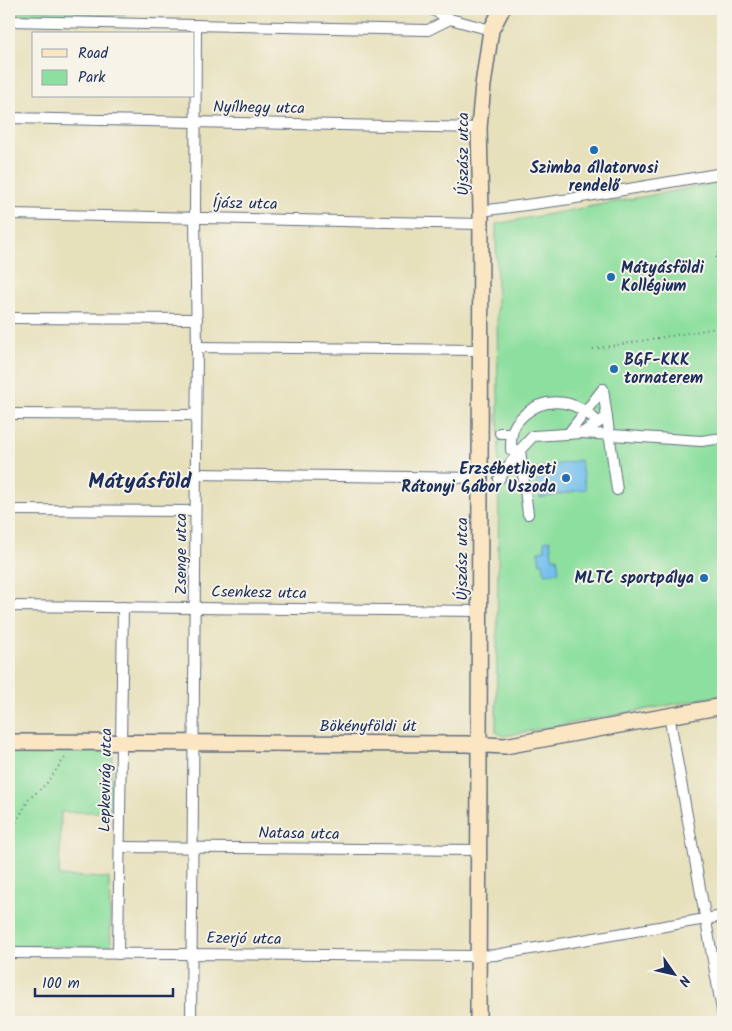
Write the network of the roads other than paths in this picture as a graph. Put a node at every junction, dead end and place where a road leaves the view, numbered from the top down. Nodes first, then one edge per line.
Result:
1 (431, 9) edge
2 (502, 9) edge
3 (450, 19) junction
4 (9, 21) edge
5 (196, 25) junction
6 (491, 30) junction
7 (9, 118) edge
8 (195, 122) junction
9 (479, 128) junction
10 (723, 173) edge
11 (9, 214) edge
12 (195, 218) junction
13 (480, 218) junction
14 (9, 318) edge
15 (197, 319) junction
16 (197, 347) junction
17 (479, 350) junction
18 (586, 410) junction
19 (9, 414) edge
20 (196, 414) junction
21 (603, 420) junction
22 (500, 433) dead end
23 (512, 433) junction
24 (582, 433) junction
25 (568, 434) junction
26 (610, 436) junction
27 (723, 438) edge
28 (499, 450) dead end
29 (516, 450) junction
30 (196, 474) junction
31 (479, 478) junction
32 (499, 479) dead end
33 (617, 490) dead end
34 (9, 510) edge
35 (195, 511) junction
36 (528, 514) dead end
37 (9, 606) edge
38 (123, 607) junction
39 (196, 608) junction
40 (479, 611) junction
41 (723, 706) edge
42 (669, 715) junction
43 (9, 742) edge
44 (122, 742) junction
45 (193, 743) junction
46 (479, 744) junction
47 (120, 847) junction
48 (192, 848) junction
49 (479, 850) junction
50 (723, 916) edge
51 (705, 920) junction
52 (9, 953) edge
53 (192, 953) junction
54 (118, 954) junction
55 (478, 956) junction
56 (723, 1016) edge
57 (192, 1022) edge
58 (478, 1022) edge

1 - 3 street
2 - 6 street, Újszász utca
3 - 5 street
3 - 6 street
4 - 5 street
5 - 8 street, Zsenge utca
6 - 9 street, Újszász utca
7 - 8 street, Nyílhegy utca
8 - 9 street, Nyílhegy utca
8 - 12 street, Zsenge utca
9 - 13 street, Újszász utca
10 - 13 street, Íjász utca
11 - 12 street, Íjász utca
12 - 13 street, Íjász utca
12 - 15 street, Zsenge utca
13 - 17 street, Újszász utca
14 - 15 street
15 - 16 street, Zsenge utca
16 - 17 street
16 - 20 street, Zsenge utca
17 - 31 street, Újszász utca
18 - 21 street
18 - 21 street
18 - 23 street
18 - 25 street
19 - 20 street
20 - 30 street, Zsenge utca
21 - 24 street
21 - 26 street
22 - 23 street
23 - 29 street
24 - 25 street
24 - 26 street
25 - 29 street
26 - 27 street
26 - 33 street
28 - 29 street
29 - 32 street
29 - 36 street
30 - 31 street
30 - 35 street, Zsenge utca
31 - 40 street, Újszász utca
34 - 35 street
35 - 39 street, Zsenge utca
37 - 38 street, Csenkesz utca
38 - 39 street, Csenkesz utca
38 - 44 street, Lepkevirág utca
39 - 40 street, Csenkesz utca
39 - 45 street, Zsenge utca
40 - 46 street, Újszász utca
41 - 42 street, Bökényföldi út
42 - 46 street, Bökényföldi út
42 - 51 street
43 - 44 street, Bökényföldi út
44 - 45 street, Bökényföldi út
44 - 47 street, Lepkevirág utca
45 - 46 street, Bökényföldi út
45 - 48 street, Zsenge utca
46 - 49 street, Újszász utca
47 - 48 street, Natasa utca
47 - 54 street, Lepkevirág utca
48 - 49 street, Natasa utca
48 - 53 street, Zsenge utca
49 - 55 street, Újszász utca
50 - 51 street, Ezerjó utca
51 - 55 street, Ezerjó utca
51 - 56 street
52 - 54 street, Ezerjó utca
53 - 54 street, Ezerjó utca
53 - 55 street, Ezerjó utca
53 - 57 street, Zsenge utca
55 - 58 street, Újszász utca

